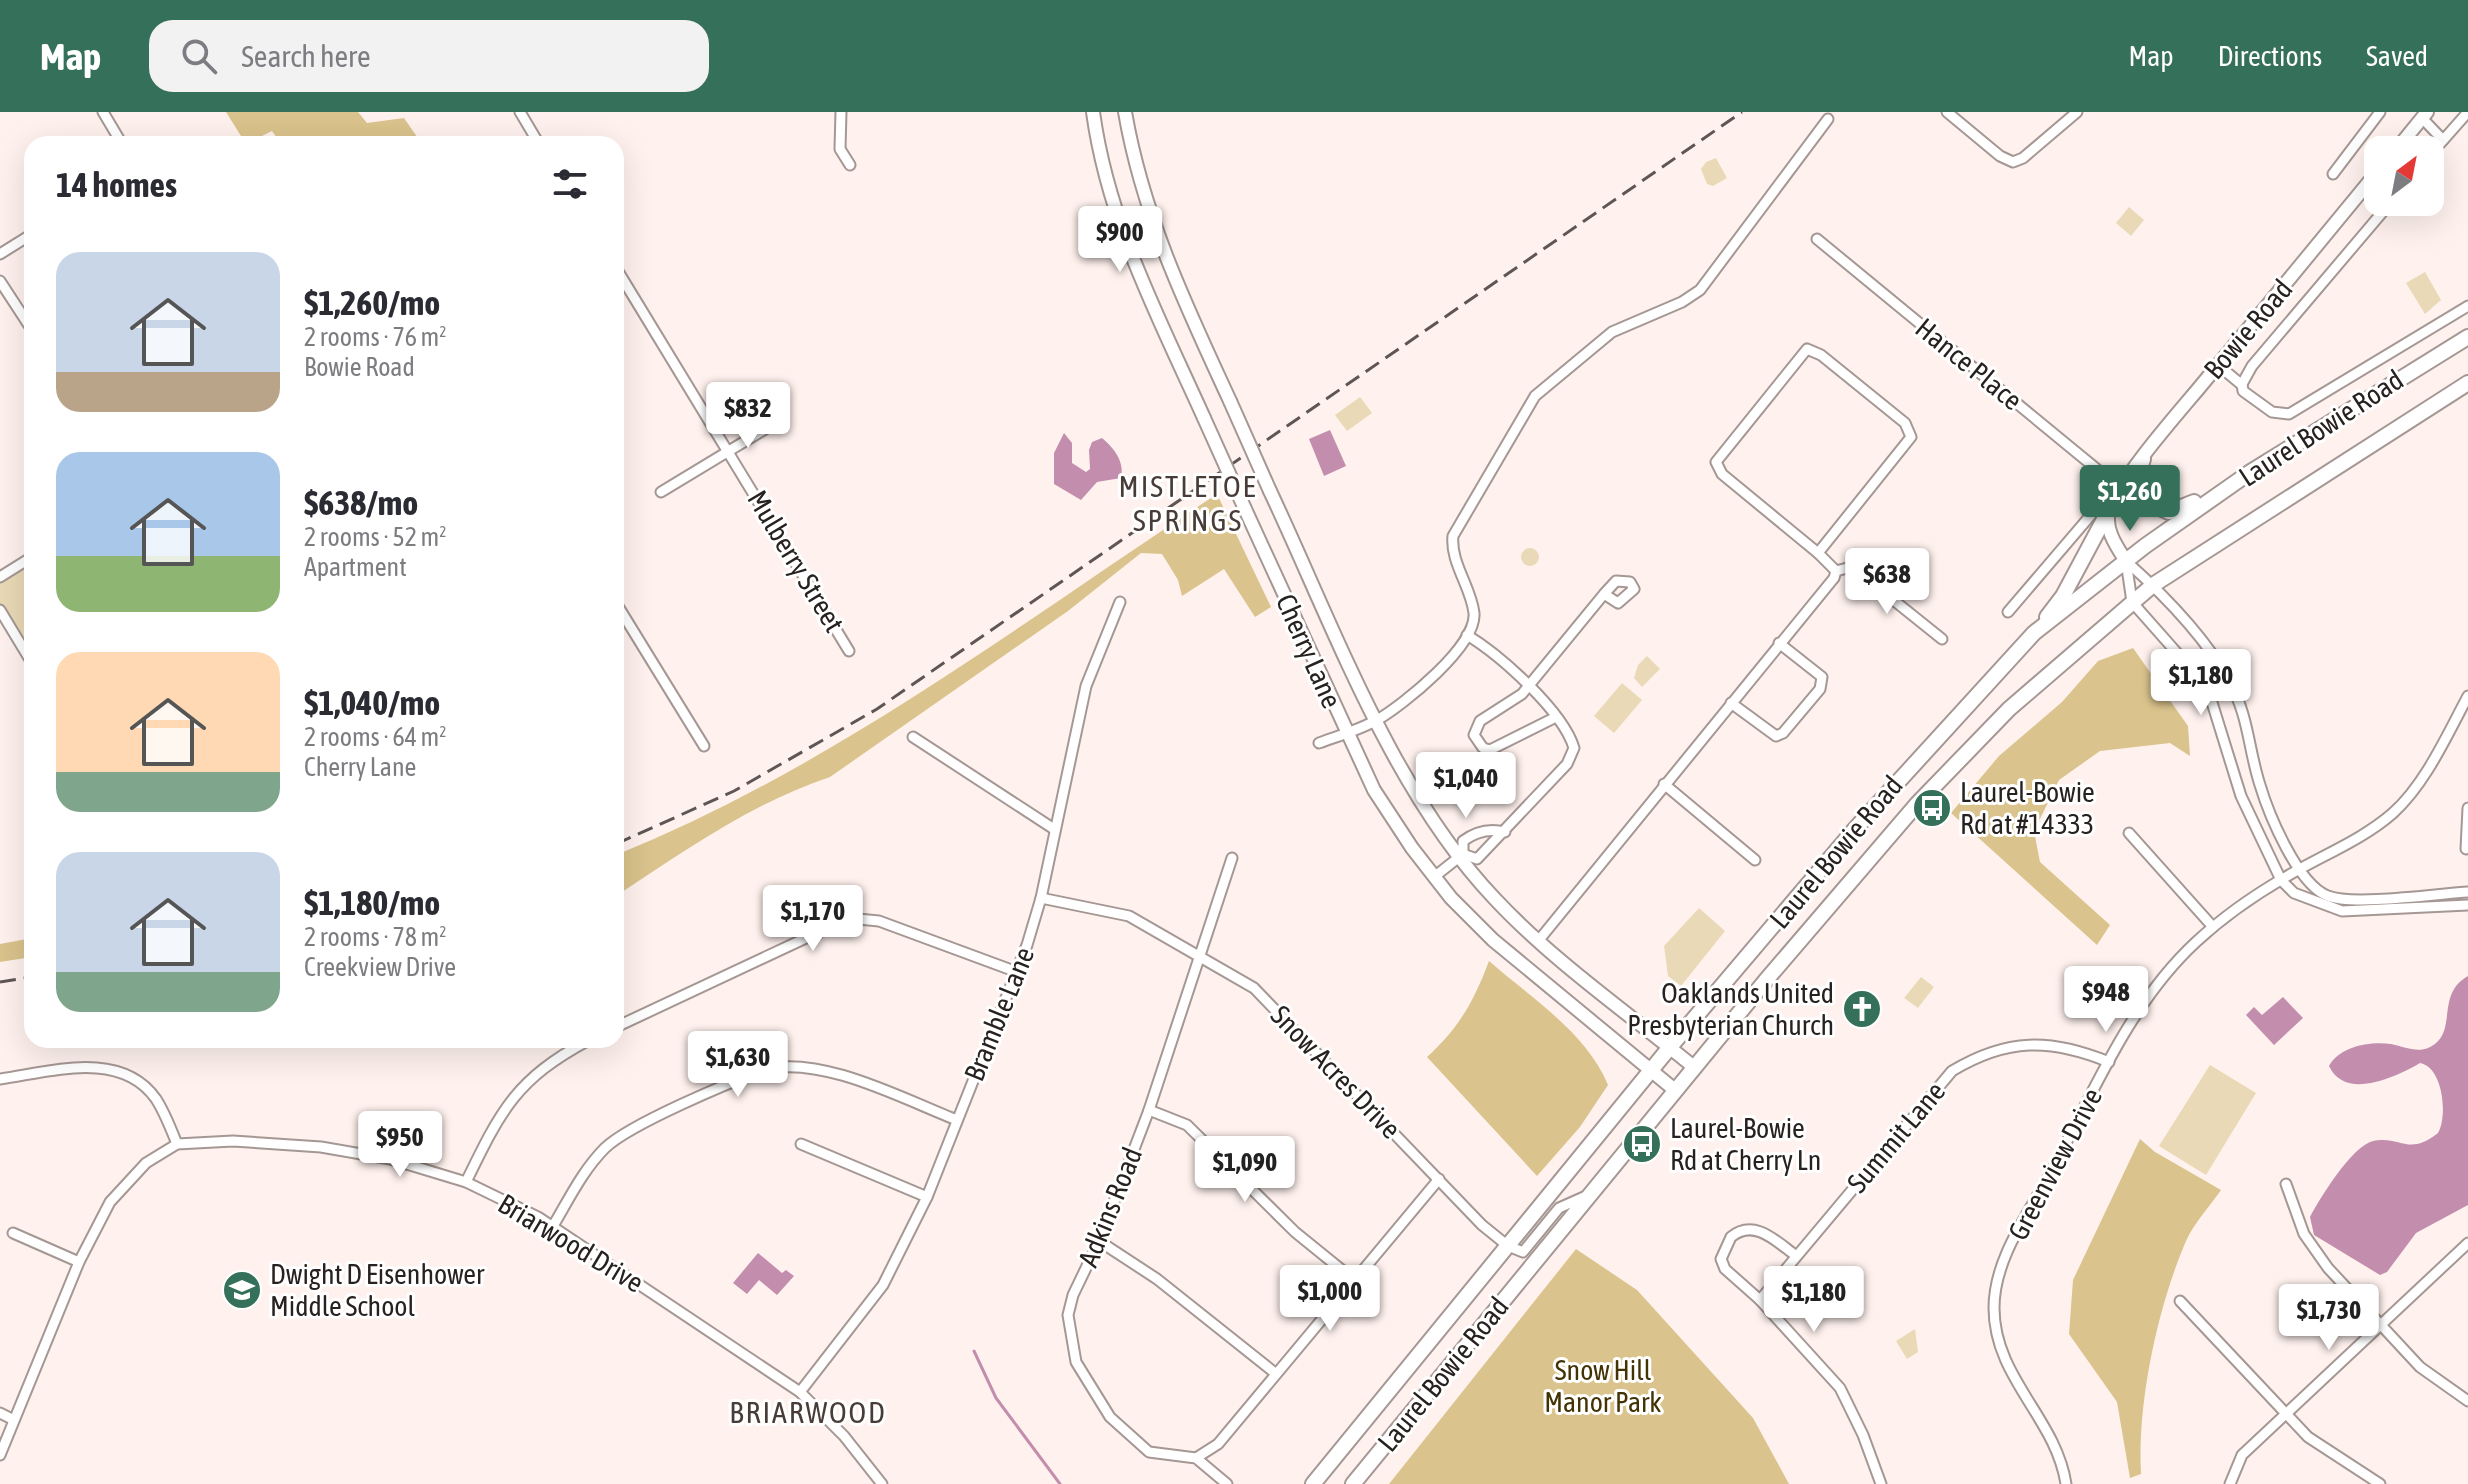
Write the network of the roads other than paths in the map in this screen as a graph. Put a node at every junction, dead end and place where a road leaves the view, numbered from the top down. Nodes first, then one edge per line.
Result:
1 (103, 112) edge
2 (520, 112) edge
3 (841, 112) edge
4 (1093, 112) edge
5 (1125, 112) edge
6 (1947, 112) edge
7 (2077, 112) edge
8 (2380, 112) edge
9 (2468, 112) edge
10 (2425, 115) edge
11 (1828, 119) dead end
12 (117, 136) edge
13 (534, 136) edge
14 (2408, 136) edge
15 (2440, 136) edge
16 (2444, 139) edge
17 (850, 165) dead end
18 (2333, 174) dead end
19 (2364, 188) edge
20 (2379, 216) edge
21 (24, 239) edge
22 (1817, 239) dead end
23 (0, 254) edge
24 (0, 281) edge
25 (624, 281) edge
26 (2468, 306) edge
27 (24, 318) edge
28 (2468, 337) edge
29 (2218, 365) junction
30 (2468, 383) edge
31 (2242, 385) junction
32 (780, 420) dead end
33 (730, 451) junction
34 (2143, 459) junction
35 (2249, 473) junction
36 (2121, 489) junction
37 (661, 492) dead end
38 (2109, 510) junction
39 (1818, 553) junction
40 (2126, 561) junction
41 (24, 562) edge
42 (1836, 571) junction
43 (0, 577) edge
44 (2153, 585) junction
45 (1604, 594) dead end
46 (1120, 602) dead end
47 (2132, 602) junction
48 (0, 610) edge
49 (2008, 612) dead end
50 (624, 616) edge
51 (2034, 633) junction
52 (1467, 635) junction
53 (1942, 639) dead end
54 (1779, 643) junction
55 (24, 650) edge
56 (849, 651) dead end
57 (1527, 687) junction
58 (2468, 696) edge
59 (1731, 703) junction
60 (2464, 713) edge
61 (1556, 717) junction
62 (1377, 720) junction
63 (1346, 733) junction
64 (913, 737) dead end
65 (1319, 743) dead end
66 (704, 746) dead end
67 (1664, 784) junction
68 (2468, 808) edge
69 (1054, 829) junction
70 (1505, 832) junction
71 (2129, 833) dead end
72 (2466, 849) dead end
73 (1461, 856) junction
74 (1232, 858) dead end
75 (1755, 860) dead end
76 (2298, 870) junction
77 (1434, 877) junction
78 (2281, 880) junction
79 (2468, 892) edge
80 (1041, 898) junction
81 (2468, 905) edge
82 (2213, 927) junction
83 (1539, 940) junction
84 (1199, 954) junction
85 (1017, 972) junction
86 (624, 1023) edge
87 (1670, 1047) junction
88 (577, 1048) edge
89 (2109, 1062) junction
90 (1695, 1068) junction
91 (1651, 1071) junction
92 (0, 1079) edge
93 (1676, 1091) junction
94 (1149, 1110) junction
95 (957, 1120) junction
96 (177, 1144) junction
97 (801, 1144) dead end
98 (1439, 1179) junction
99 (466, 1182) junction
100 (2286, 1184) dead end
101 (1589, 1194) junction
102 (927, 1197) junction
103 (553, 1226) junction
104 (13, 1233) dead end
105 (1099, 1241) junction
106 (2468, 1243) edge
107 (1508, 1246) junction
108 (2460, 1251) junction
109 (1795, 1255) junction
110 (2468, 1259) edge
111 (79, 1262) junction
112 (1353, 1279) junction
113 (1760, 1300) junction
114 (2180, 1301) dead end
115 (2381, 1325) junction
116 (1275, 1373) junction
117 (800, 1392) junction
118 (2468, 1401) edge
119 (0, 1413) edge
120 (2286, 1416) junction
121 (14, 1420) junction
122 (0, 1455) edge
123 (1196, 1458) junction
124 (882, 1484) edge
125 (1227, 1484) edge
126 (1313, 1484) edge
127 (1353, 1484) edge
128 (1881, 1484) edge
129 (2066, 1484) edge
130 (2230, 1484) edge
131 (2380, 1484) edge

1 - 12 street
2 - 13 street
3 - 17 street
4 - 63 main road, Cherry Lane, bridge
5 - 62 main road, Cherry Lane, bridge
6 - 7 street
8 - 18 street
9 - 16 street
10 - 14 main road
10 - 15 street
11 - 52 street
19 - 29 main road, Bowie Road
20 - 31 street
21 - 23 street
22 - 36 street, Hance Place
24 - 27 street
25 - 33 street, Mulberry Street
26 - 31 street
28 - 35 main road, Laurel Bowie Road
29 - 31 street
29 - 34 main road, Bowie Road
30 - 44 main road, Laurel Bowie Road
32 - 33 street
33 - 37 street
33 - 56 street, Mulberry Street
34 - 35 main road
34 - 36 main road, Bowie Road
35 - 40 main road, Laurel Bowie Road
36 - 38 main road, Bowie Road
36 - 49 street, Bowie Road
38 - 40 main road
38 - 51 main road
39 - 39 street
39 - 42 street
40 - 44 street
40 - 47 street
40 - 51 main road, Laurel Bowie Road
41 - 43 street
42 - 53 street
42 - 54 street
44 - 47 main road, Laurel Bowie Road
44 - 76 street
45 - 57 street
46 - 69 street, Bramble Lane
47 - 78 street
47 - 90 main road, Laurel Bowie Road
48 - 55 street
50 - 66 street
51 - 87 main road, Laurel Bowie Road
52 - 57 street
52 - 62 street
54 - 59 street
54 - 59 street
57 - 61 street
57 - 61 street
58 - 60 street, Greenview Drive
59 - 67 street
60 - 76 street, Greenview Drive
61 - 70 street
62 - 63 street
62 - 73 main road, Cherry Lane
63 - 65 street
63 - 77 main road, Cherry Lane
64 - 69 street
67 - 75 street
67 - 83 street
68 - 72 street
69 - 80 street, Bramble Lane
70 - 73 street
70 - 73 street
71 - 82 street
73 - 77 street
73 - 83 main road, Cherry Lane
74 - 84 street, Adkins Road
76 - 78 street, Greenview Drive
76 - 79 street
77 - 91 main road, Cherry Lane
78 - 81 street
78 - 82 street, Greenview Drive
80 - 84 street, Snow Acres Drive
80 - 85 street, Bramble Lane
82 - 89 street, Greenview Drive
83 - 87 main road, Cherry Lane
84 - 94 street, Adkins Road
84 - 98 street, Snow Acres Drive
85 - 86 street
85 - 95 street, Bramble Lane
87 - 90 main road, Cherry Lane
87 - 91 main road, Laurel Bowie Road
88 - 99 street
89 - 109 street, Summit Lane
89 - 129 street, Greenview Drive
90 - 93 main road, Laurel Bowie Road
91 - 93 main road, Cherry Lane
91 - 107 main road, Laurel Bowie Road
92 - 96 street
93 - 101 main road, Laurel Bowie Road
94 - 105 street, Adkins Road
94 - 112 street
95 - 102 street, Bramble Lane
95 - 103 street
96 - 99 street, Briarwood Drive
96 - 111 street, Briarwood Drive
97 - 102 street
98 - 107 street, Snow Acres Drive
98 - 112 street
99 - 103 street, Briarwood Drive
100 - 115 street
101 - 107 street
101 - 127 main road, Laurel Bowie Road
102 - 117 street, Bramble Lane
103 - 117 street, Briarwood Drive
104 - 111 street
105 - 116 street
105 - 123 street, Adkins Road
106 - 108 street
107 - 126 main road, Laurel Bowie Road
108 - 110 street
108 - 115 street
109 - 113 street, Summit Lane
109 - 113 street
111 - 121 street, Briarwood Drive
112 - 116 street
113 - 128 street
114 - 120 street
115 - 118 street
115 - 120 street
116 - 123 street
117 - 124 street, Briarwood Drive
119 - 121 street
120 - 130 street
120 - 131 street
121 - 122 street, Briarwood Drive
123 - 125 street

